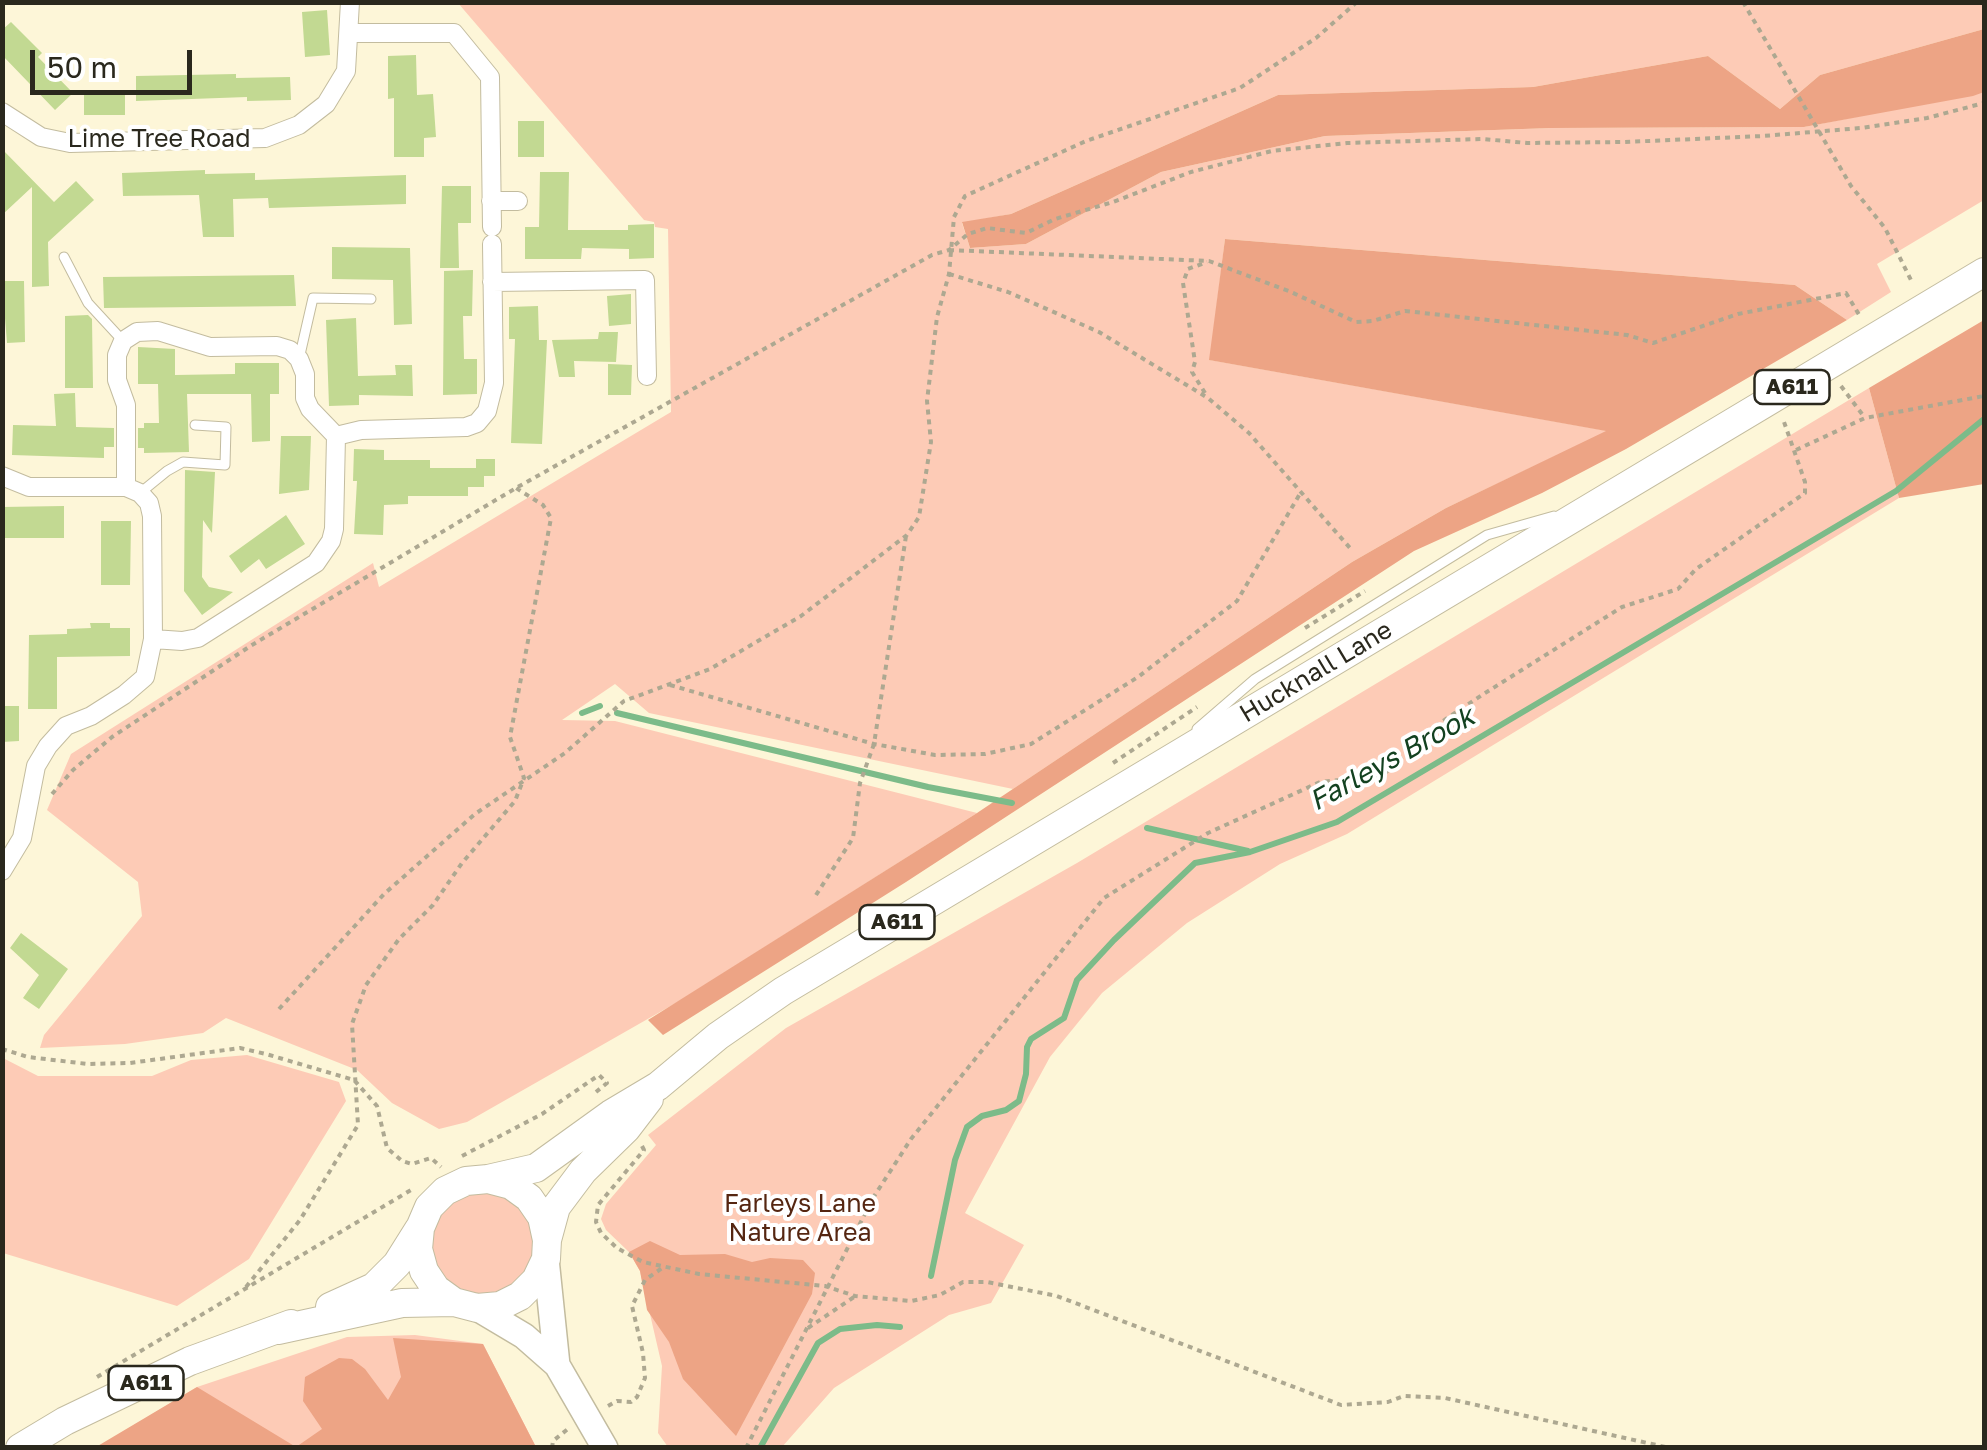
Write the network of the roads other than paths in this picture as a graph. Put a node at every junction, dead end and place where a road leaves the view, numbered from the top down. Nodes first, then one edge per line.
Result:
1 (350, 2) edge
2 (350, 33) junction
3 (2, 112) edge
4 (492, 201) junction
5 (518, 201) dead end
6 (64, 257) dead end
7 (1984, 272) edge
8 (492, 282) junction
9 (371, 299) dead end
10 (123, 340) junction
11 (299, 359) junction
12 (646, 376) dead end
13 (195, 425) dead end
14 (336, 436) junction
15 (2, 476) edge
16 (133, 490) junction
17 (153, 640) junction
18 (2, 871) edge
19 (658, 1086) junction
20 (488, 1178) junction
21 (420, 1228) junction
22 (547, 1249) junction
23 (465, 1305) junction
24 (278, 1330) junction
25 (557, 1365) junction
26 (20, 1448) edge
27 (605, 1448) edge

1 - 2 street, Lime Tree Road
2 - 3 street, Lime Tree Road
2 - 4 street
4 - 5 street
4 - 8 street
6 - 10 lane
7 - 19 main road, Hucknall Lane / A611
8 - 12 street
8 - 14 street
9 - 11 lane
10 - 11 street
10 - 16 street
11 - 14 street
13 - 16 lane
14 - 17 street
15 - 16 street
16 - 17 street
17 - 18 street
19 - 20 main road, Hucknall Lane / A611
19 - 22 main road, Hucknall Lane / A611
20 - 21 main road, Hucknall Lane / A611
20 - 22 main road
21 - 23 main road
21 - 24 main road, Hucknall Lane / A611
22 - 23 main road, Hucknall Lane / A611
22 - 25 street
23 - 24 main road, Hucknall Lane / A611
23 - 25 street
24 - 26 main road, Hucknall Lane / A611
25 - 27 street

